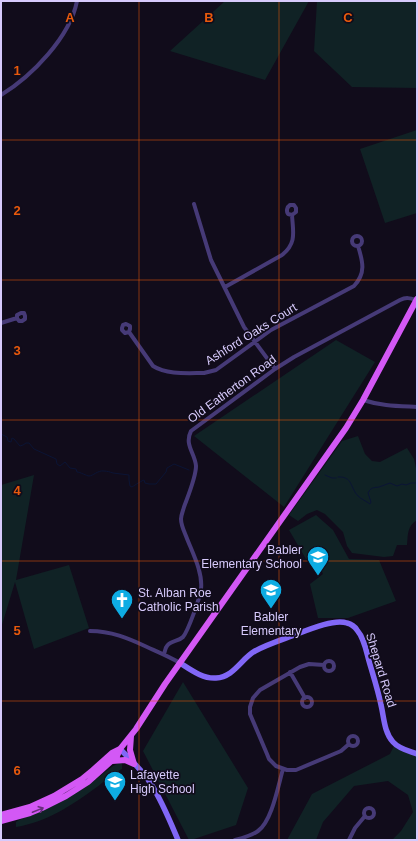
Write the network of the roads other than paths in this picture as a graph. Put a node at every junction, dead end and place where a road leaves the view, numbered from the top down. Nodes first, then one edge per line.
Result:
1 (77, 1) edge
2 (1, 95) edge
3 (194, 204) dead end
4 (292, 215) dead end
5 (358, 246) dead end
6 (225, 287) junction
7 (417, 300) edge
8 (17, 318) dead end
9 (1, 323) edge
10 (129, 332) dead end
11 (254, 342) junction
12 (275, 369) junction
13 (363, 400) junction
14 (417, 407) edge
15 (90, 630) dead end
16 (164, 654) junction
17 (180, 663) junction
18 (324, 665) dead end
19 (290, 672) junction
20 (305, 698) dead end
21 (132, 735) junction
22 (349, 744) dead end
23 (120, 749) junction
24 (417, 754) edge
25 (112, 761) junction
26 (134, 764) junction
27 (283, 770) junction
28 (1, 815) edge
29 (366, 816) dead end
30 (1, 821) edge
31 (178, 840) edge
32 (235, 840) edge
33 (349, 840) edge

1 - 2 street
3 - 6 street
4 - 6 street
5 - 11 street, Ashford Oaks Court
6 - 11 street
7 - 12 street, Old Eatherton Road
7 - 13 main road
8 - 9 street
10 - 11 street, Ashford Oaks Court
11 - 12 street
12 - 16 street, Old Eatherton Road
13 - 14 street
13 - 17 main road
15 - 16 street, Shepard Road
16 - 17 street, Shepard Road
17 - 21 main road
17 - 24 street, Shepard Road
18 - 19 street
19 - 20 street
19 - 27 street
21 - 23 main road
21 - 26 main road
22 - 27 street
23 - 25 main road
23 - 26 street
23 - 28 main road
25 - 26 main road
30 -> 25 main road
26 - 31 street
27 - 32 street
29 - 33 street

